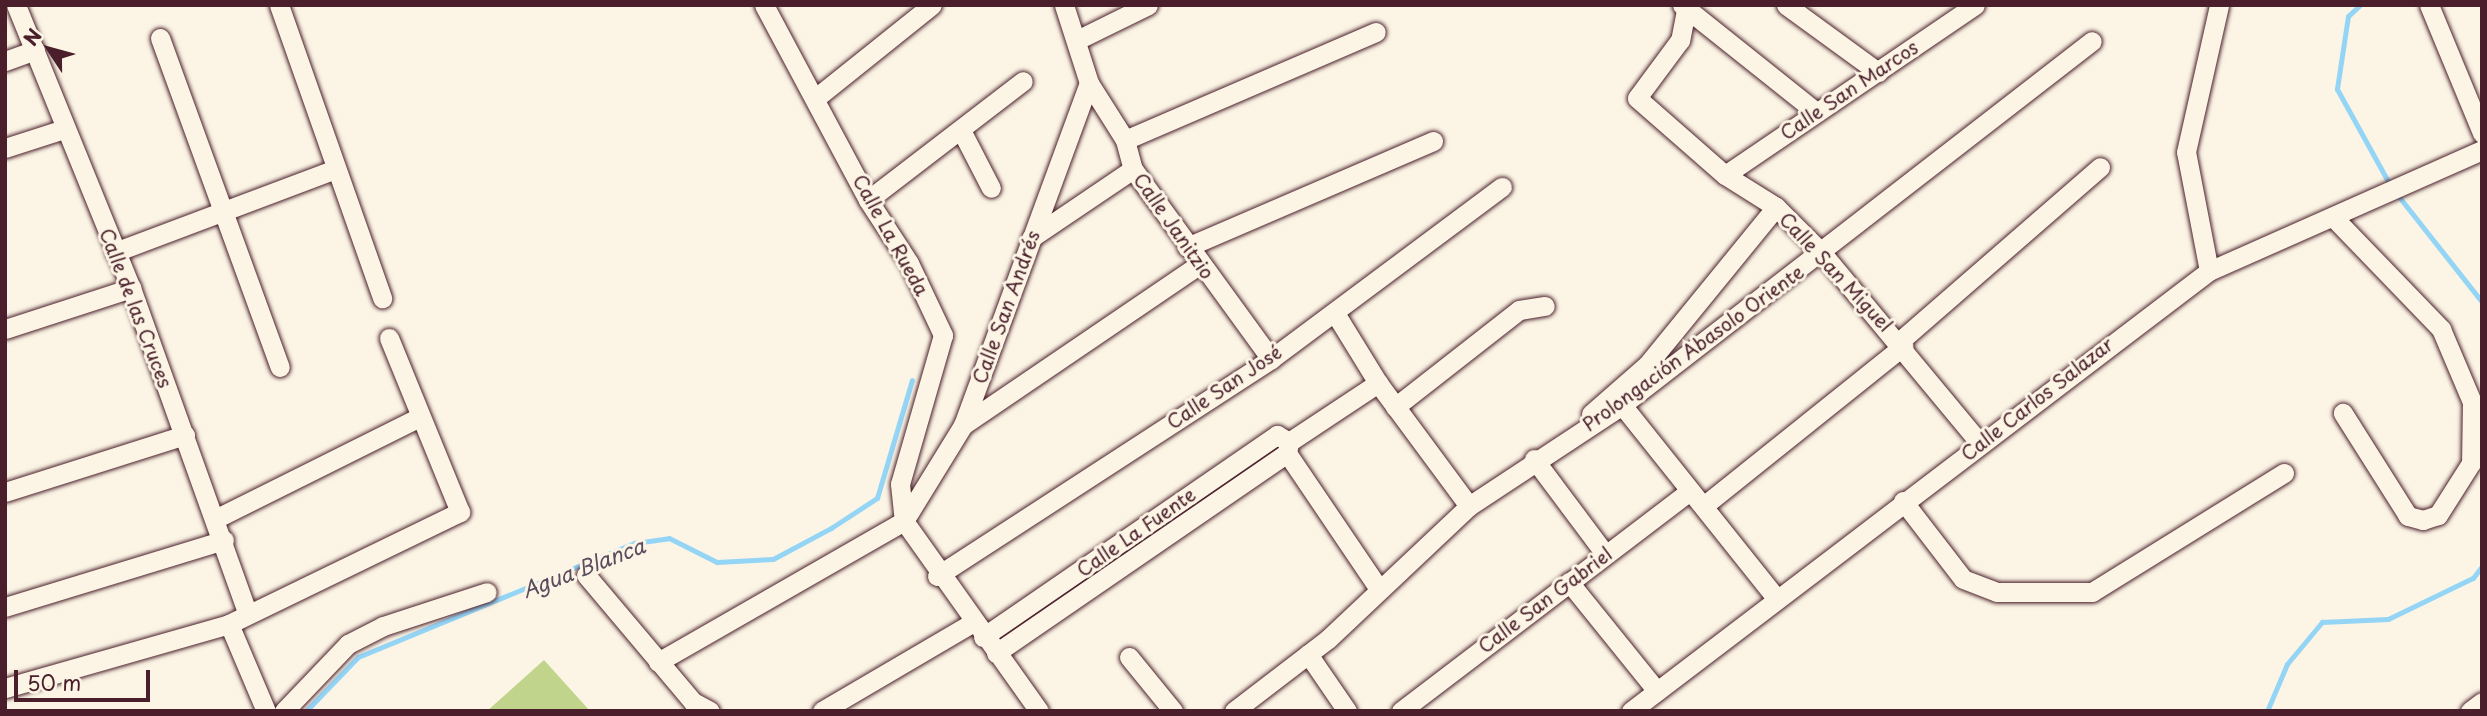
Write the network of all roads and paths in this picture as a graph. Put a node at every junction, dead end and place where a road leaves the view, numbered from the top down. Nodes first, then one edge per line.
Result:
1 (16, 5) edge
2 (279, 5) edge
3 (764, 5) edge
4 (932, 5) edge
5 (1064, 5) edge
6 (1148, 5) edge
7 (1786, 5) edge
8 (1975, 5) edge
9 (2220, 5) edge
10 (2429, 5) edge
11 (1686, 7) edge
12 (911, 11) edge
13 (1951, 11) edge
14 (1377, 32) dead end
15 (160, 38) dead end
16 (1077, 40) junction
17 (2092, 41) dead end
18 (35, 50) junction
19 (5, 61) edge
20 (1878, 72) junction
21 (1023, 81) dead end
22 (1090, 83) junction
23 (817, 97) junction
24 (1816, 112) junction
25 (64, 129) junction
26 (961, 131) junction
27 (2482, 133) edge
28 (1125, 140) junction
29 (1433, 141) dead end
30 (5, 148) edge
31 (2482, 150) edge
32 (2100, 167) dead end
33 (337, 169) junction
34 (1133, 169) junction
35 (1725, 175) junction
36 (1502, 187) dead end
37 (992, 188) dead end
38 (868, 201) junction
39 (1776, 207) junction
40 (222, 212) junction
41 (2333, 217) junction
42 (1031, 238) junction
43 (1187, 247) junction
44 (115, 252) junction
45 (1822, 253) junction
46 (1200, 264) junction
47 (2209, 271) junction
48 (131, 288) junction
49 (382, 298) dead end
50 (1545, 306) dead end
51 (1335, 313) junction
52 (5, 329) edge
53 (389, 338) dead end
54 (1901, 344) junction
55 (1271, 359) junction
56 (280, 368) dead end
57 (1378, 383) junction
58 (1622, 405) junction
59 (1395, 407) junction
60 (2343, 413) dead end
61 (418, 418) junction
62 (963, 425) junction
63 (186, 435) junction
64 (1980, 443) junction
65 (1557, 445) junction
66 (1288, 447) junction
67 (1534, 459) junction
68 (2284, 473) dead end
69 (1690, 491) junction
70 (5, 492) edge
71 (1903, 501) junction
72 (1706, 504) junction
73 (1469, 506) junction
74 (215, 519) junction
75 (904, 521) junction
76 (1136, 532) junction
77 (224, 540) junction
78 (1147, 549) junction
79 (1605, 554) junction
80 (586, 575) dead end
81 (937, 576) junction
82 (1569, 582) junction
83 (1379, 589) junction
84 (487, 592) dead end
85 (1776, 598) junction
86 (5, 607) edge
87 (248, 614) junction
88 (229, 624) junction
89 (983, 638) junction
90 (1308, 654) junction
91 (1129, 657) dead end
92 (658, 663) junction
93 (5, 688) edge
94 (1657, 691) junction
95 (2482, 702) edge
96 (266, 711) edge
97 (284, 711) edge
98 (710, 711) edge
99 (822, 711) edge
100 (1038, 711) edge
101 (1173, 711) edge
102 (1234, 711) edge
103 (1348, 711) edge
104 (1401, 711) edge
105 (1631, 711) edge
106 (2470, 711) edge

1 - 18 street, Calle de las Cruces
2 - 33 street
3 - 23 street, Calle La Rueda
4 - 12 street
5 - 16 street, Calle Janitzio
6 - 16 street
7 - 20 street
8 - 13 street, Calle San Marcos
9 - 47 street
10 - 27 street
11 - 24 street
11 - 35 street, Calle San Miguel
12 - 23 street
13 - 20 street, Calle San Marcos
14 - 28 street
15 - 40 street
16 - 22 street, Calle Janitzio
17 - 45 street, Prolongación Abasolo Oriente
18 - 19 street
18 - 25 street, Calle de las Cruces
20 - 24 street, Calle San Marcos
21 - 26 street
22 - 28 street, Calle Janitzio
22 - 42 street, Calle San Andrés
23 - 38 street, Calle La Rueda
24 - 35 street, Calle San Marcos
25 - 30 street
25 - 44 street, Calle de las Cruces
26 - 37 street
26 - 38 street
28 - 34 street, Calle Janitzio
29 - 43 street
31 - 41 street, Calle Carlos Salazar
32 - 54 street
33 - 40 street
33 - 49 street
34 - 42 street
34 - 43 street, Calle Janitzio
35 - 39 street, Calle San Miguel
36 - 51 street, Calle San José
38 - 75 street, Calle La Rueda
39 - 45 street, Calle San Miguel
39 - 65 street
40 - 44 street
40 - 56 street
41 - 47 street, Calle Carlos Salazar
41 - 60 street
42 - 62 street, Calle San Andrés
43 - 46 street, Calle Janitzio
44 - 48 street, Calle de las Cruces
45 - 54 street, Calle San Miguel
45 - 58 street, Prolongación Abasolo Oriente
46 - 55 street, Calle Janitzio
46 - 62 street
47 - 64 street, Calle Carlos Salazar
48 - 52 street
48 - 63 street, Calle de las Cruces
50 - 59 street
51 - 55 street, Calle San José
51 - 57 street
53 - 61 street
54 - 64 street, Calle San Miguel
54 - 72 street
55 - 81 street, Calle San José
57 - 59 street
57 - 66 street, Calle La Fuente
58 - 65 street, Prolongación Abasolo Oriente
58 - 69 street
59 - 73 street
61 - 74 street
61 - 87 street
62 - 75 street, Calle San Andrés
63 - 70 street
63 - 74 street, Calle de las Cruces
64 - 71 street, Calle Carlos Salazar
65 - 67 street, Prolongación Abasolo Oriente
66 - 76 street, Calle La Fuente
66 - 78 street, Calle La Fuente
66 - 83 street
67 - 73 street, Prolongación Abasolo Oriente
67 - 79 street
68 - 71 street
69 - 72 street
69 - 79 street, Calle San Gabriel
71 - 85 street, Calle Carlos Salazar
72 - 85 street
73 - 83 street, Prolongación Abasolo Oriente
74 - 77 street, Calle de las Cruces
75 - 81 street
75 - 92 street
76 - 78 street
76 - 89 street, Calle La Fuente
77 - 86 street
77 - 87 street, Calle de las Cruces
78 - 89 street, Calle La Fuente
79 - 82 street, Calle San Gabriel
80 - 92 street
81 - 89 street
82 - 94 street
82 - 104 street, Calle San Gabriel
83 - 90 street, Prolongación Abasolo Oriente
84 - 97 street
85 - 94 street, Calle Carlos Salazar
87 - 88 street
88 - 93 street
88 - 96 street
89 - 99 street
89 - 100 street
90 - 102 street, Prolongación Abasolo Oriente
90 - 103 street
91 - 101 street
92 - 98 street
94 - 105 street, Calle Carlos Salazar
95 - 106 street

